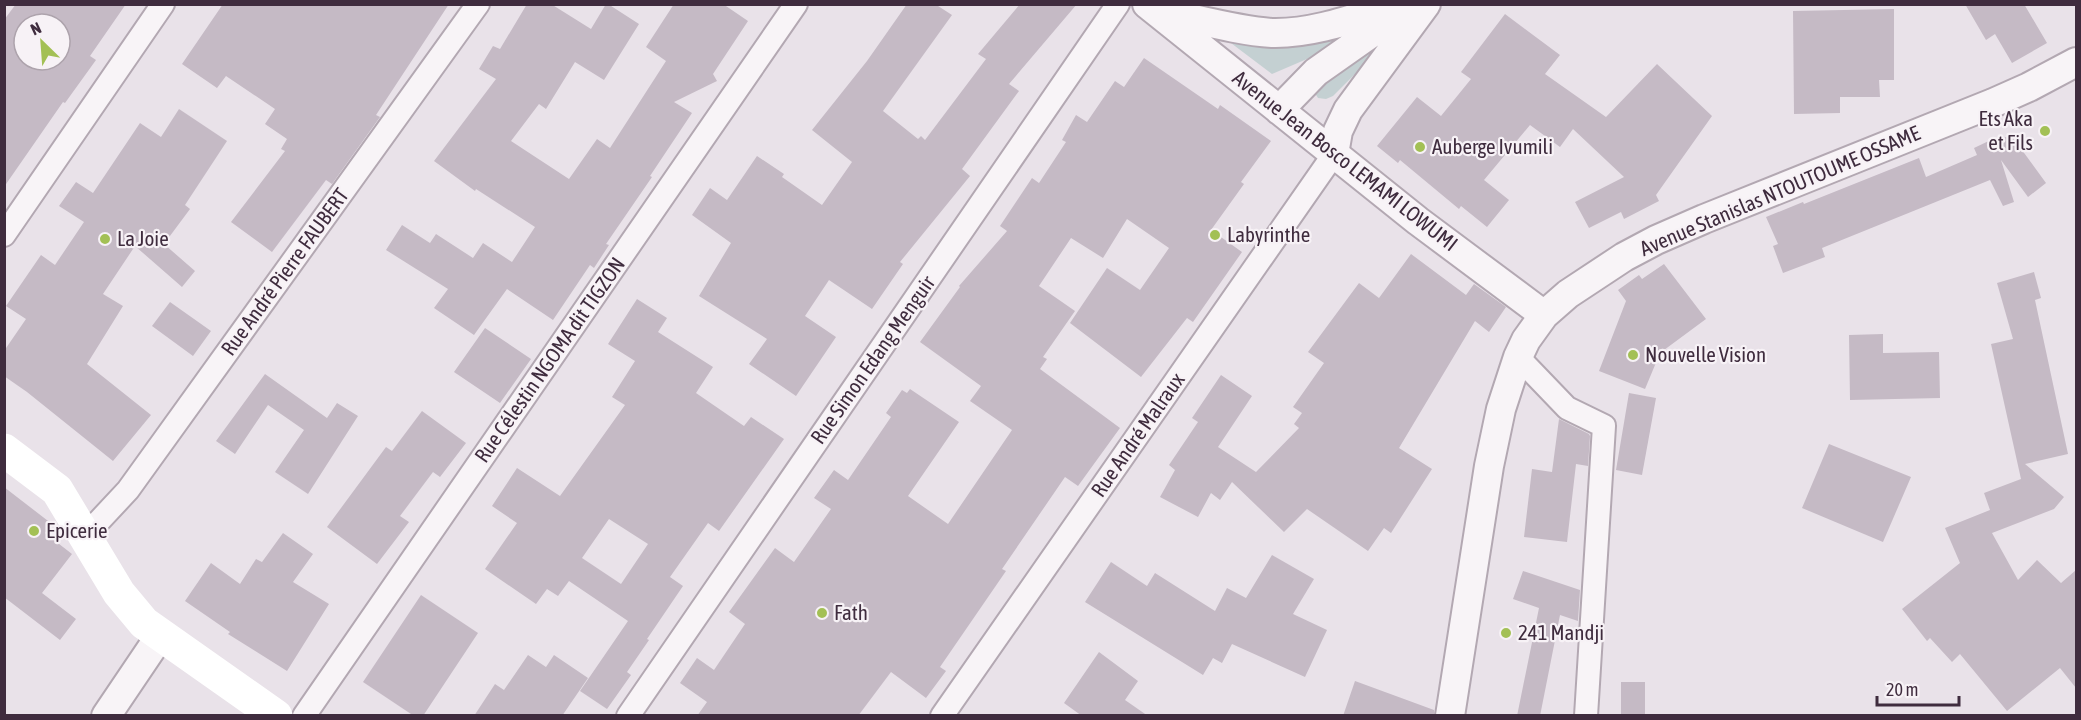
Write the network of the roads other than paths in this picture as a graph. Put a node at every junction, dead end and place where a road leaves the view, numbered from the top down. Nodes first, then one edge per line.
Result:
1 (163, 4) edge
2 (478, 4) edge
3 (796, 4) edge
4 (1118, 4) edge
5 (1426, 4) edge
6 (1396, 5) edge
7 (1152, 8) edge
8 (2076, 62) edge
9 (1368, 83) junction
10 (1289, 117) junction
11 (1334, 154) junction
12 (4, 236) edge
13 (1544, 315) junction
14 (1518, 357) junction
15 (4, 450) edge
16 (86, 536) junction
17 (160, 636) junction
18 (106, 716) edge
19 (276, 716) edge
20 (304, 716) edge
21 (628, 716) edge
22 (942, 716) edge
23 (1450, 716) edge
24 (1586, 716) edge

1 - 12 street
2 - 16 street, Rue André Pierre FAUBERT
3 - 20 street, Rue Célestin NGOMA dit TIGZON
4 - 21 street, Rue Simon Edang Menguir
5 - 9 street
6 - 7 street
6 - 10 street
7 - 10 street, Avenue Jean Bosco LEMAMI LOWUMI
8 - 13 street, Avenue Stanislas NTOUTOUME OSSAME
9 - 10 street
9 - 11 street
10 - 11 street, Avenue Jean Bosco LEMAMI LOWUMI
11 - 13 street, Avenue Jean Bosco LEMAMI LOWUMI
11 - 22 street, Rue André Malraux
13 - 14 street, Avenue Stanislas NTOUTOUME OSSAME
14 - 23 street, Avenue Stanislas NTOUTOUME OSSAME
14 - 24 street
15 - 16 main road
16 - 17 main road
17 - 18 street
17 - 19 main road

